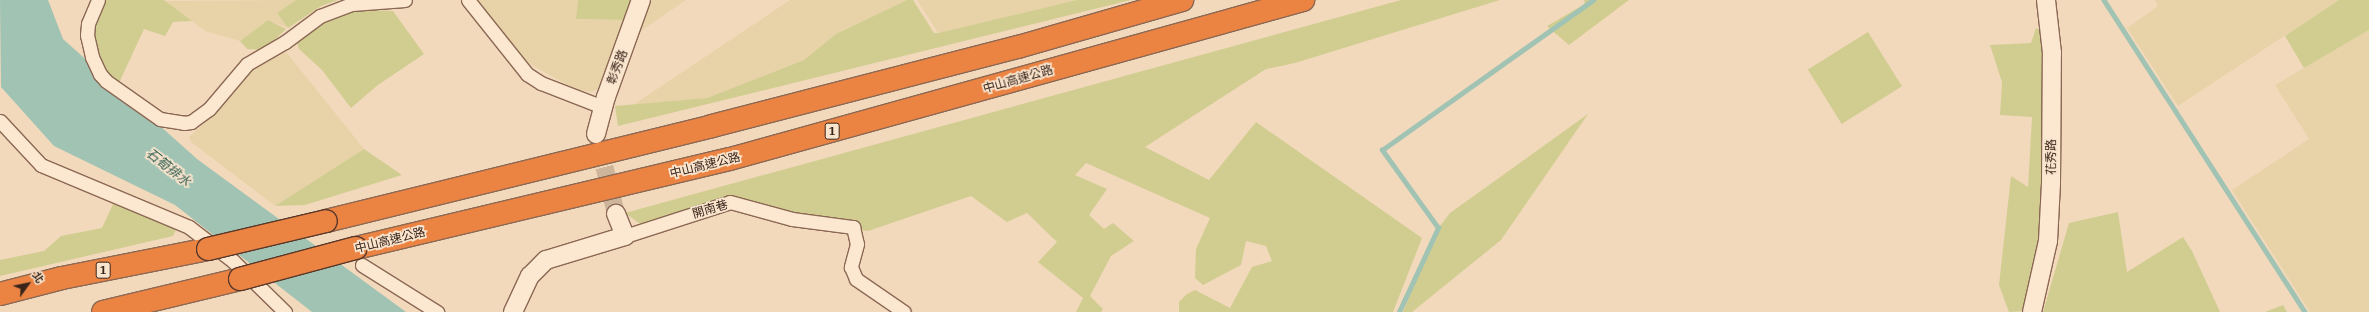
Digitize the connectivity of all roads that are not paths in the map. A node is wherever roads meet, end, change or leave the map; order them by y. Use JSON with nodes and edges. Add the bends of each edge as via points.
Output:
{"nodes":[{"id":1,"x":98,"y":0,"type":"edge"},
{"id":2,"x":405,"y":0,"type":"edge"},
{"id":3,"x":468,"y":0,"type":"edge"},
{"id":4,"x":641,"y":0,"type":"edge"},
{"id":5,"x":1182,"y":0,"type":"edge"},
{"id":6,"x":1303,"y":0,"type":"edge"},
{"id":7,"x":2046,"y":0,"type":"edge"},
{"id":8,"x":603,"y":107,"type":"junction"},
{"id":9,"x":0,"y":121,"type":"edge"},
{"id":10,"x":596,"y":134,"type":"tunnel mouth"},
{"id":11,"x":616,"y":214,"type":"tunnel mouth"},
{"id":12,"x":625,"y":236,"type":"junction"},
{"id":13,"x":359,"y":256,"type":"junction"},
{"id":14,"x":0,"y":294,"type":"edge"},
{"id":15,"x":103,"y":312,"type":"edge"},
{"id":16,"x":285,"y":312,"type":"edge"},
{"id":17,"x":437,"y":312,"type":"edge"},
{"id":18,"x":513,"y":312,"type":"edge"},
{"id":19,"x":904,"y":312,"type":"edge"},
{"id":20,"x":2032,"y":312,"type":"edge"}],
"edges":[{"from":1,"to":2,"type":"street","via":[[88,24],[87,35],[92,57],[100,74],[106,81],[160,118],[184,123],[192,122],[209,109],[247,64],[285,42],[320,16],[352,4]]},
{"from":3,"to":8,"type":"street","via":[[527,74],[541,83]]},
{"from":4,"to":8,"type":"street","name":"彰秀路"},
{"from":5,"to":14,"type":"highway","number":"1","bridge":true,"via":[[1018,47],[727,122],[208,249],[62,278]]},
{"from":6,"to":13,"type":"highway","name":"中山高速公路","number":"1","via":[[730,159]]},
{"from":7,"to":20,"type":"street","name":"花秀路","via":[[2052,54],[2051,183],[2048,241]]},
{"from":8,"to":10,"type":"street","name":"彰秀路"},
{"from":9,"to":16,"type":"street","via":[[41,164],[189,227],[233,261]]},
{"from":11,"to":12,"type":"street"},
{"from":12,"to":18,"type":"street","name":"開南巷","via":[[546,260],[530,276]]},
{"from":12,"to":19,"type":"street","name":"開南巷","via":[[730,202],[792,219],[853,227],[857,244],[851,267],[856,279]]},
{"from":13,"to":15,"type":"highway","name":"中山高速公路","number":"1","bridge":true,"via":[[240,279]]},
{"from":13,"to":17,"type":"street"}]}
